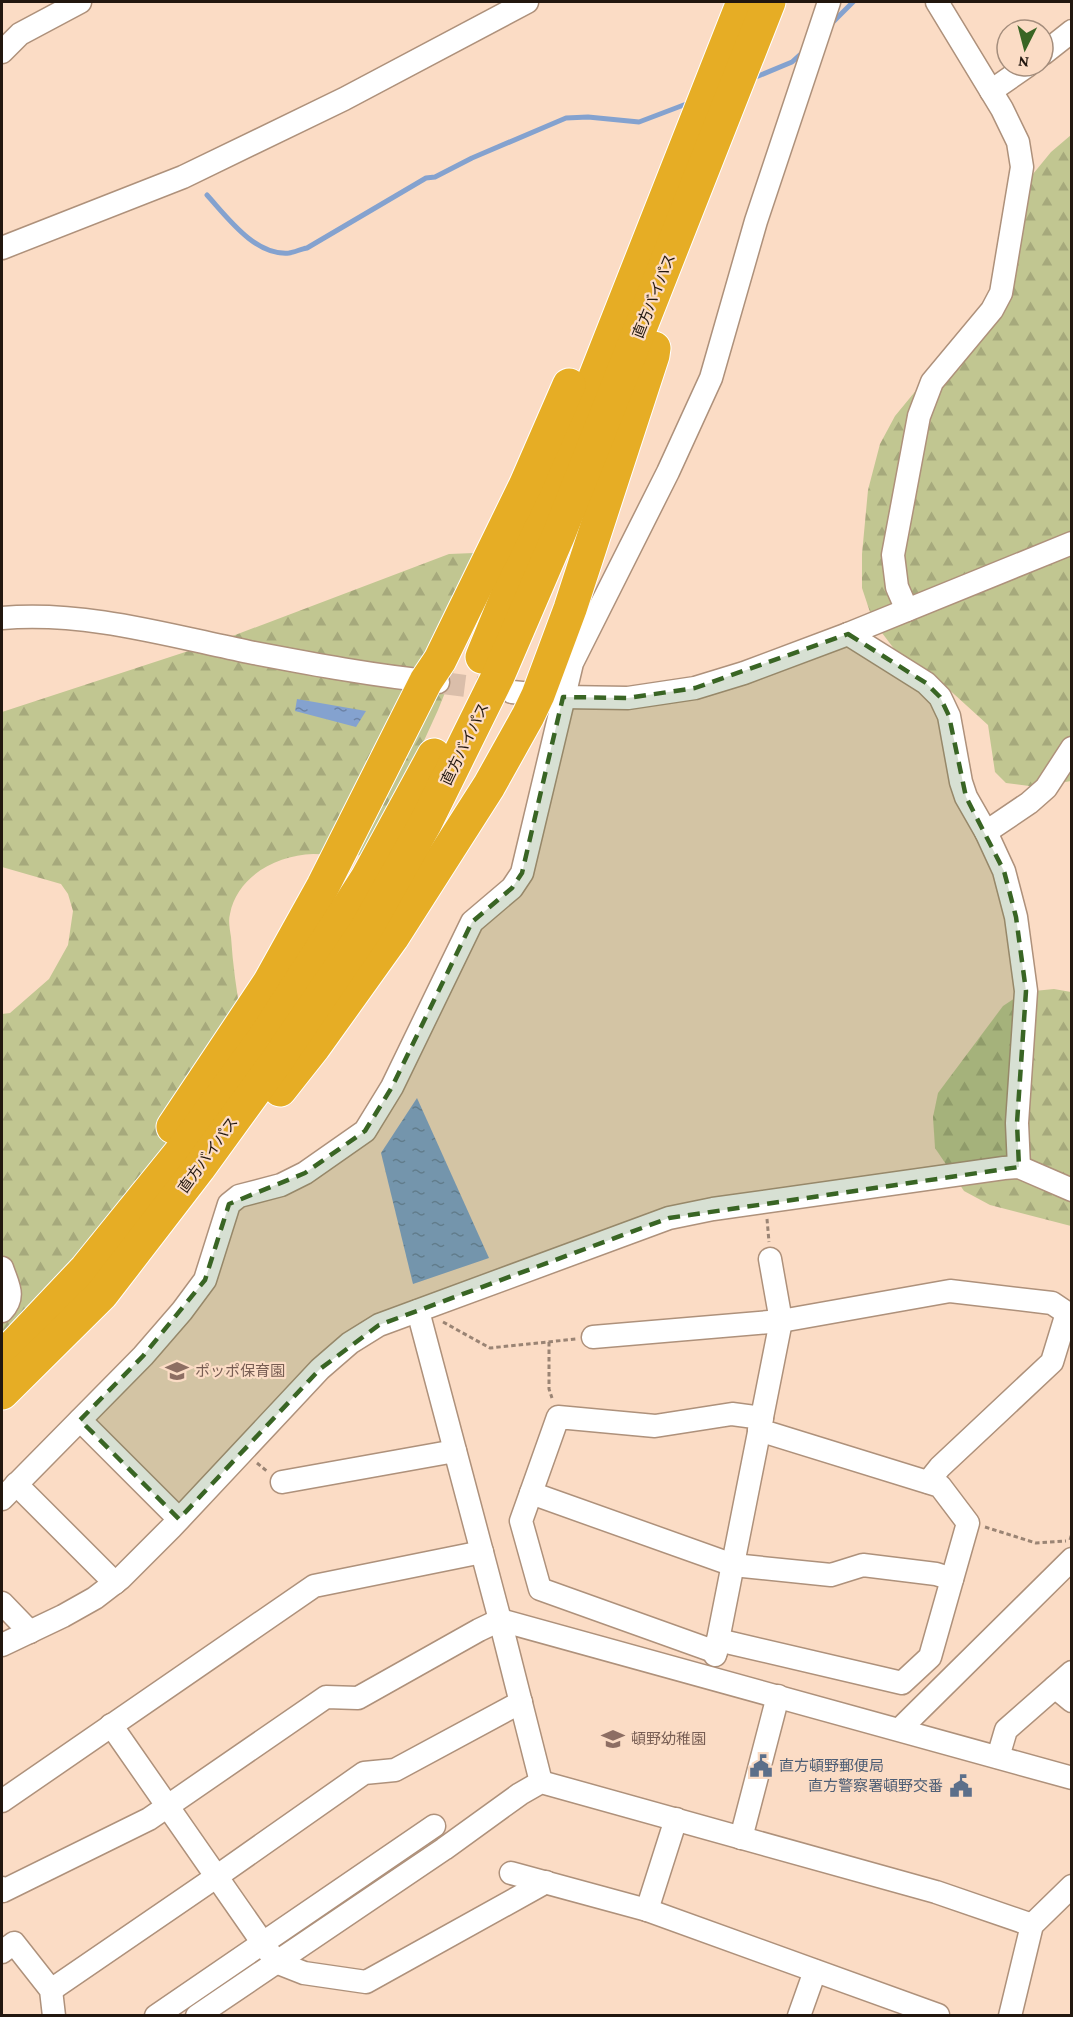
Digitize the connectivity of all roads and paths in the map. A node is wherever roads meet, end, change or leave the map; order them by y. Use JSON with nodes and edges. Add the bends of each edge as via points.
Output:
{"nodes":[{"id":1,"x":80,"y":2,"type":"edge"},
{"id":2,"x":527,"y":2,"type":"edge"},
{"id":3,"x":743,"y":2,"type":"edge"},
{"id":4,"x":769,"y":2,"type":"edge"},
{"id":5,"x":829,"y":2,"type":"edge"},
{"id":6,"x":937,"y":2,"type":"edge"},
{"id":7,"x":1071,"y":31,"type":"edge"},
{"id":8,"x":1055,"y":44,"type":"edge"},
{"id":9,"x":2,"y":52,"type":"edge"},
{"id":10,"x":1010,"y":78,"type":"edge"},
{"id":11,"x":991,"y":91,"type":"junction"},
{"id":12,"x":2,"y":248,"type":"edge"},
{"id":13,"x":649,"y":274,"type":"junction"},
{"id":14,"x":1071,"y":543,"type":"edge"},
{"id":15,"x":907,"y":610,"type":"junction"},
{"id":16,"x":2,"y":618,"type":"edge"},
{"id":17,"x":848,"y":634,"type":"junction"},
{"id":18,"x":434,"y":682,"type":"junction"},
{"id":19,"x":538,"y":695,"type":"junction"},
{"id":20,"x":1071,"y":748,"type":"edge"},
{"id":21,"x":986,"y":832,"type":"junction"},
{"id":22,"x":1019,"y":1167,"type":"junction"},
{"id":23,"x":1071,"y":1190,"type":"edge"},
{"id":24,"x":765,"y":1202,"type":"junction"},
{"id":25,"x":770,"y":1259,"type":"joint"},
{"id":26,"x":2,"y":1268,"type":"edge"},
{"id":27,"x":94,"y":1281,"type":"junction"},
{"id":28,"x":2,"y":1311,"type":"edge"},
{"id":29,"x":428,"y":1315,"type":"junction"},
{"id":30,"x":781,"y":1321,"type":"junction"},
{"id":31,"x":593,"y":1337,"type":"joint"},
{"id":32,"x":549,"y":1342,"type":"junction"},
{"id":33,"x":2,"y":1358,"type":"edge"},
{"id":34,"x":2,"y":1393,"type":"edge"},
{"id":35,"x":558,"y":1417,"type":"junction"},
{"id":36,"x":80,"y":1420,"type":"junction"},
{"id":37,"x":761,"y":1424,"type":"junction"},
{"id":38,"x":455,"y":1451,"type":"junction"},
{"id":39,"x":242,"y":1452,"type":"junction"},
{"id":40,"x":282,"y":1482,"type":"joint"},
{"id":41,"x":928,"y":1482,"type":"junction"},
{"id":42,"x":9,"y":1491,"type":"edge"},
{"id":43,"x":531,"y":1493,"type":"junction"},
{"id":44,"x":179,"y":1520,"type":"junction"},
{"id":45,"x":968,"y":1523,"type":"junction"},
{"id":46,"x":1071,"y":1533,"type":"edge"},
{"id":47,"x":482,"y":1552,"type":"junction"},
{"id":48,"x":1071,"y":1559,"type":"edge"},
{"id":49,"x":733,"y":1565,"type":"junction"},
{"id":50,"x":952,"y":1579,"type":"junction"},
{"id":51,"x":115,"y":1583,"type":"junction"},
{"id":52,"x":2,"y":1603,"type":"edge"},
{"id":53,"x":500,"y":1620,"type":"junction"},
{"id":54,"x":30,"y":1632,"type":"junction"},
{"id":55,"x":2,"y":1645,"type":"edge"},
{"id":56,"x":717,"y":1646,"type":"junction"},
{"id":57,"x":711,"y":1677,"type":"junction"},
{"id":58,"x":1066,"y":1687,"type":"edge"},
{"id":59,"x":778,"y":1695,"type":"junction"},
{"id":60,"x":521,"y":1702,"type":"junction"},
{"id":61,"x":111,"y":1725,"type":"junction"},
{"id":62,"x":900,"y":1729,"type":"junction"},
{"id":63,"x":998,"y":1757,"type":"junction"},
{"id":64,"x":1071,"y":1778,"type":"edge"},
{"id":65,"x":541,"y":1782,"type":"junction"},
{"id":66,"x":2,"y":1800,"type":"edge"},
{"id":67,"x":167,"y":1806,"type":"junction"},
{"id":68,"x":675,"y":1820,"type":"junction"},
{"id":69,"x":434,"y":1826,"type":"dead end"},
{"id":70,"x":741,"y":1838,"type":"junction"},
{"id":71,"x":511,"y":1873,"type":"dead end"},
{"id":72,"x":216,"y":1877,"type":"junction"},
{"id":73,"x":546,"y":1882,"type":"junction"},
{"id":74,"x":1071,"y":1886,"type":"edge"},
{"id":75,"x":2,"y":1888,"type":"edge"},
{"id":76,"x":647,"y":1910,"type":"junction"},
{"id":77,"x":1032,"y":1925,"type":"junction"},
{"id":78,"x":261,"y":1942,"type":"junction"},
{"id":79,"x":2,"y":1952,"type":"edge"},
{"id":80,"x":276,"y":1962,"type":"junction"},
{"id":81,"x":815,"y":1971,"type":"junction"},
{"id":82,"x":51,"y":1990,"type":"junction"},
{"id":83,"x":206,"y":2013,"type":"edge"},
{"id":84,"x":938,"y":2015,"type":"edge"},
{"id":85,"x":54,"y":2016,"type":"edge"},
{"id":86,"x":156,"y":2016,"type":"edge"},
{"id":87,"x":799,"y":2016,"type":"edge"},
{"id":88,"x":1010,"y":2016,"type":"edge"}],
"edges":[{"from":1,"to":9,"type":"street","via":[[20,34]]},
{"from":2,"to":12,"type":"street","via":[[344,99],[183,177]]},
{"from":3,"to":13,"type":"highway","name":"直方バイパス"},
{"from":4,"to":13,"type":"highway","name":"直方バイパス","via":[[706,158]]},
{"from":5,"to":19,"type":"street","via":[[756,221],[711,378],[572,663]]},
{"from":6,"to":11,"type":"street"},
{"from":7,"to":8,"type":"street"},
{"from":10,"to":11,"type":"street"},
{"from":11,"to":15,"type":"street","via":[[1018,142],[1022,167],[1001,293],[992,310],[932,382],[919,416],[893,555],[897,586]]},
{"from":13,"to":18,"type":"highway","via":[[594,330],[525,486],[440,660]]},
{"from":13,"to":19,"type":"highway","via":[[653,356]]},
{"from":13,"to":27,"type":"highway","name":"直方バイパス","via":[[542,511],[468,689],[413,796],[367,878],[264,1038]]},
{"from":14,"to":15,"type":"street"},
{"from":15,"to":17,"type":"street"},
{"from":16,"to":18,"type":"street","via":[[122,624],[356,672]]},
{"from":17,"to":19,"type":"street","via":[[695,688],[628,698]]},
{"from":17,"to":21,"type":"street","via":[[926,683],[940,697],[949,716],[966,797]]},
{"from":18,"to":27,"type":"highway","via":[[268,983],[108,1223]]},
{"from":19,"to":27,"type":"highway","via":[[489,786],[392,938],[314,1047],[145,1257]]},
{"from":19,"to":36,"type":"street","via":[[522,873],[512,888],[472,922],[392,1088],[364,1131],[305,1173],[281,1185],[239,1196],[229,1204],[205,1280],[143,1356]]},
{"from":20,"to":21,"type":"street","via":[[1046,788]]},
{"from":21,"to":22,"type":"street","via":[[1004,871],[1016,917],[1026,991],[1017,1123]]},
{"from":22,"to":23,"type":"street"},
{"from":22,"to":24,"type":"street"},
{"from":24,"to":25,"type":"path"},
{"from":24,"to":29,"type":"street","via":[[669,1218]]},
{"from":25,"to":30,"type":"street"},
{"from":26,"to":28,"type":"street","via":[[10,1293],[9,1303]]},
{"from":27,"to":33,"type":"highway","name":"直方バイパス"},
{"from":27,"to":34,"type":"highway","name":"直方バイパス"},
{"from":29,"to":32,"type":"path","via":[[490,1348]]},
{"from":29,"to":38,"type":"street"},
{"from":29,"to":39,"type":"street","via":[[379,1325],[350,1343],[320,1369]]},
{"from":30,"to":31,"type":"street"},
{"from":30,"to":37,"type":"street"},
{"from":30,"to":41,"type":"street","via":[[950,1291],[1052,1303],[1066,1313],[1052,1362]]},
{"from":31,"to":32,"type":"path"},
{"from":32,"to":35,"type":"path","via":[[549,1389]]},
{"from":35,"to":37,"type":"street","via":[[655,1426],[732,1414]]},
{"from":35,"to":43,"type":"street"},
{"from":36,"to":42,"type":"street"},
{"from":36,"to":44,"type":"street"},
{"from":37,"to":41,"type":"street"},
{"from":37,"to":49,"type":"street"},
{"from":38,"to":40,"type":"street"},
{"from":38,"to":47,"type":"street"},
{"from":39,"to":40,"type":"path"},
{"from":39,"to":44,"type":"street"},
{"from":41,"to":45,"type":"street","via":[[940,1486]]},
{"from":42,"to":51,"type":"street"},
{"from":43,"to":49,"type":"street"},
{"from":43,"to":56,"type":"street","via":[[521,1521],[540,1589]]},
{"from":44,"to":51,"type":"street"},
{"from":45,"to":46,"type":"path","via":[[1036,1543],[1070,1540]]},
{"from":45,"to":50,"type":"street"},
{"from":47,"to":53,"type":"street"},
{"from":47,"to":61,"type":"street","via":[[314,1586]]},
{"from":48,"to":62,"type":"street"},
{"from":49,"to":50,"type":"street","via":[[831,1575],[863,1565]]},
{"from":49,"to":56,"type":"street"},
{"from":50,"to":56,"type":"street","via":[[930,1657],[902,1683]]},
{"from":51,"to":54,"type":"street","via":[[95,1598]]},
{"from":52,"to":54,"type":"street"},
{"from":53,"to":57,"type":"street"},
{"from":53,"to":60,"type":"street"},
{"from":53,"to":67,"type":"street","via":[[358,1698],[326,1697]]},
{"from":54,"to":55,"type":"street"},
{"from":56,"to":57,"type":"street"},
{"from":57,"to":59,"type":"street"},
{"from":58,"to":63,"type":"street","via":[[1006,1730]]},
{"from":59,"to":62,"type":"street"},
{"from":59,"to":70,"type":"street"},
{"from":60,"to":65,"type":"street"},
{"from":60,"to":72,"type":"street","via":[[395,1770],[364,1773]]},
{"from":61,"to":66,"type":"street"},
{"from":61,"to":67,"type":"street"},
{"from":62,"to":63,"type":"street"},
{"from":63,"to":64,"type":"street"},
{"from":65,"to":68,"type":"street"},
{"from":65,"to":80,"type":"street"},
{"from":67,"to":72,"type":"street"},
{"from":67,"to":75,"type":"street","via":[[55,1866],[3,1891]]},
{"from":68,"to":70,"type":"street"},
{"from":68,"to":76,"type":"street"},
{"from":69,"to":78,"type":"street"},
{"from":70,"to":77,"type":"street","via":[[936,1892]]},
{"from":71,"to":73,"type":"street"},
{"from":72,"to":78,"type":"street"},
{"from":72,"to":82,"type":"street"},
{"from":73,"to":76,"type":"street"},
{"from":73,"to":80,"type":"street","via":[[366,1982],[304,1973]]},
{"from":74,"to":77,"type":"street"},
{"from":76,"to":81,"type":"street"},
{"from":77,"to":88,"type":"street"},
{"from":78,"to":80,"type":"street"},
{"from":78,"to":86,"type":"street"},
{"from":79,"to":82,"type":"street","via":[[14,1943]]},
{"from":80,"to":83,"type":"street"},
{"from":81,"to":84,"type":"street"},
{"from":81,"to":87,"type":"street"},
{"from":82,"to":85,"type":"street"}]}
